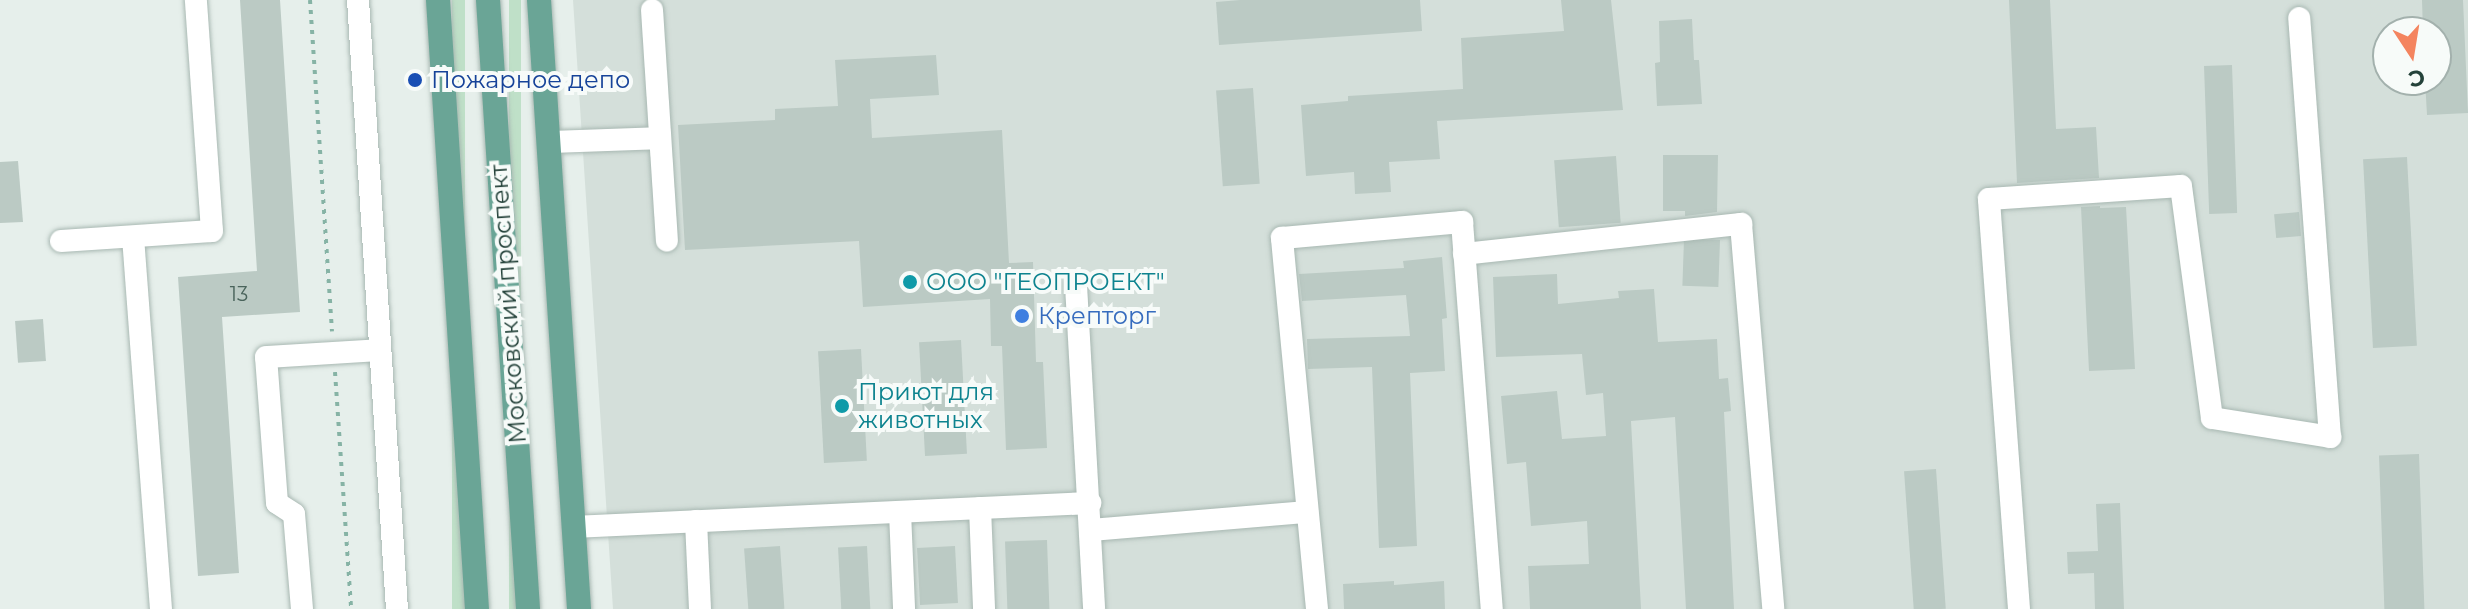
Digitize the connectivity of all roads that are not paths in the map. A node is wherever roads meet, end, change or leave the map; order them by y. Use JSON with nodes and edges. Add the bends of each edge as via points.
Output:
{"nodes":[{"id":1,"x":196,"y":0,"type":"edge"},
{"id":2,"x":358,"y":0,"type":"edge"},
{"id":3,"x":438,"y":0,"type":"edge"},
{"id":4,"x":488,"y":0,"type":"edge"},
{"id":5,"x":539,"y":0,"type":"edge"},
{"id":6,"x":652,"y":10,"type":"dead end"},
{"id":7,"x":2299,"y":18,"type":"dead end"},
{"id":8,"x":660,"y":138,"type":"junction"},
{"id":9,"x":548,"y":142,"type":"junction"},
{"id":10,"x":133,"y":237,"type":"junction"},
{"id":11,"x":61,"y":241,"type":"dead end"},
{"id":12,"x":667,"y":241,"type":"dead end"},
{"id":13,"x":1464,"y":254,"type":"junction"},
{"id":14,"x":1076,"y":285,"type":"dead end"},
{"id":15,"x":380,"y":350,"type":"junction"},
{"id":16,"x":1090,"y":503,"type":"junction"},
{"id":17,"x":980,"y":508,"type":"junction"},
{"id":18,"x":900,"y":512,"type":"junction"},
{"id":19,"x":1307,"y":512,"type":"junction"},
{"id":20,"x":696,"y":521,"type":"junction"},
{"id":21,"x":573,"y":527,"type":"junction"},
{"id":22,"x":1091,"y":530,"type":"junction"},
{"id":23,"x":389,"y":608,"type":"edge"},
{"id":24,"x":161,"y":609,"type":"edge"},
{"id":25,"x":302,"y":609,"type":"edge"},
{"id":26,"x":477,"y":609,"type":"edge"},
{"id":27,"x":528,"y":609,"type":"edge"},
{"id":28,"x":579,"y":609,"type":"edge"},
{"id":29,"x":700,"y":609,"type":"edge"},
{"id":30,"x":904,"y":609,"type":"edge"},
{"id":31,"x":984,"y":609,"type":"edge"},
{"id":32,"x":1094,"y":609,"type":"edge"},
{"id":33,"x":1317,"y":609,"type":"edge"},
{"id":34,"x":1492,"y":609,"type":"edge"},
{"id":35,"x":1773,"y":609,"type":"edge"},
{"id":36,"x":2019,"y":609,"type":"edge"}],
"edges":[{"from":1,"to":10,"type":"street","via":[[212,231]]},
{"from":2,"to":15,"type":"street"},
{"from":3,"to":26,"type":"main road","name":"Московский проспект"},
{"from":4,"to":27,"type":"main road","name":"Московский проспект"},
{"from":5,"to":9,"type":"main road","name":"Московский проспект"},
{"from":6,"to":8,"type":"street"},
{"from":7,"to":36,"type":"street","via":[[2330,437],[2212,418],[2181,186],[1989,199]]},
{"from":8,"to":9,"type":"street"},
{"from":8,"to":12,"type":"street"},
{"from":9,"to":21,"type":"main road","name":"Московский проспект"},
{"from":10,"to":11,"type":"street"},
{"from":10,"to":24,"type":"street"},
{"from":13,"to":19,"type":"street","via":[[1462,222],[1282,238]]},
{"from":13,"to":34,"type":"street"},
{"from":13,"to":35,"type":"street","via":[[1741,224]]},
{"from":14,"to":16,"type":"street"},
{"from":15,"to":23,"type":"street"},
{"from":15,"to":25,"type":"street","via":[[266,357],[277,503],[294,514]]},
{"from":16,"to":17,"type":"street"},
{"from":16,"to":22,"type":"street"},
{"from":17,"to":18,"type":"street"},
{"from":17,"to":31,"type":"street"},
{"from":18,"to":20,"type":"street"},
{"from":18,"to":30,"type":"street"},
{"from":19,"to":22,"type":"street"},
{"from":19,"to":33,"type":"street"},
{"from":20,"to":21,"type":"street"},
{"from":20,"to":29,"type":"street"},
{"from":21,"to":28,"type":"main road","name":"Московский проспект"},
{"from":22,"to":32,"type":"street"}]}
